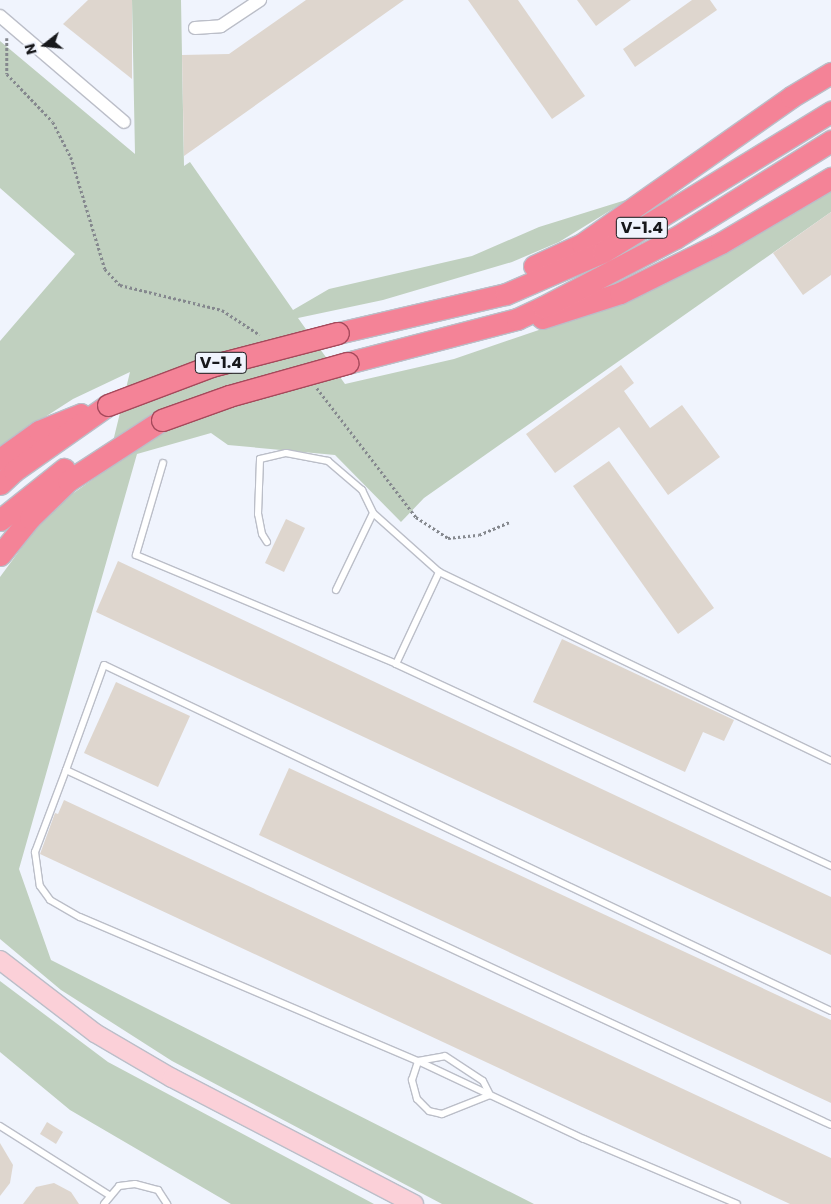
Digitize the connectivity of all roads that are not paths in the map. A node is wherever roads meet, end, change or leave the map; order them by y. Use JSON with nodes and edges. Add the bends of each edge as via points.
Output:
{"nodes":[{"id":1,"x":260,"y":0,"type":"edge"},
{"id":2,"x":5,"y":20,"type":"edge"},
{"id":3,"x":195,"y":28,"type":"dead end"},
{"id":4,"x":831,"y":73,"type":"edge"},
{"id":5,"x":831,"y":112,"type":"edge"},
{"id":6,"x":124,"y":122,"type":"dead end"},
{"id":7,"x":831,"y":141,"type":"edge"},
{"id":8,"x":831,"y":178,"type":"edge"},
{"id":9,"x":439,"y":310,"type":"junction"},
{"id":10,"x":517,"y":319,"type":"junction"},
{"id":11,"x":108,"y":405,"type":"junction"},
{"id":12,"x":162,"y":420,"type":"junction"},
{"id":13,"x":0,"y":458,"type":"edge"},
{"id":14,"x":163,"y":463,"type":"dead end"},
{"id":15,"x":0,"y":484,"type":"edge"},
{"id":16,"x":373,"y":513,"type":"junction"},
{"id":17,"x":0,"y":520,"type":"edge"},
{"id":18,"x":268,"y":542,"type":"dead end"},
{"id":19,"x":0,"y":555,"type":"edge"},
{"id":20,"x":439,"y":572,"type":"junction"},
{"id":21,"x":336,"y":590,"type":"dead end"},
{"id":22,"x":396,"y":664,"type":"junction"},
{"id":23,"x":831,"y":761,"type":"edge"},
{"id":24,"x":66,"y":770,"type":"junction"},
{"id":25,"x":831,"y":866,"type":"edge"},
{"id":26,"x":0,"y":960,"type":"edge"},
{"id":27,"x":831,"y":1011,"type":"edge"},
{"id":28,"x":418,"y":1062,"type":"junction"},
{"id":29,"x":490,"y":1095,"type":"junction"},
{"id":30,"x":831,"y":1125,"type":"edge"},
{"id":31,"x":0,"y":1126,"type":"edge"},
{"id":32,"x":109,"y":1195,"type":"junction"},
{"id":33,"x":104,"y":1204,"type":"edge"},
{"id":34,"x":167,"y":1204,"type":"edge"},
{"id":35,"x":414,"y":1204,"type":"edge"},
{"id":36,"x":736,"y":1204,"type":"edge"}],
"edges":[{"from":1,"to":3,"type":"street","via":[[221,26]]},
{"from":2,"to":6,"type":"street"},
{"from":4,"to":9,"type":"highway","via":[[791,97],[582,244]]},
{"from":5,"to":9,"type":"highway","number":"V-1.4","via":[[603,252],[506,294]]},
{"from":7,"to":10,"type":"highway","number":"V-1.4","via":[[675,238]]},
{"from":8,"to":10,"type":"highway","via":[[721,243],[620,293],[547,318]]},
{"from":9,"to":11,"type":"highway","number":"V-1.4","bridge":true,"via":[[211,366]]},
{"from":10,"to":12,"type":"highway","number":"V-1.4","bridge":true,"via":[[229,396]]},
{"from":11,"to":13,"type":"highway","via":[[39,431]]},
{"from":11,"to":15,"type":"highway","number":"V-1.4","via":[[14,470]]},
{"from":12,"to":17,"type":"highway","number":"V-1.4","via":[[101,446],[51,476]]},
{"from":12,"to":19,"type":"highway","via":[[68,481],[30,518]]},
{"from":14,"to":22,"type":"lane","via":[[136,555]]},
{"from":16,"to":18,"type":"lane","via":[[362,490],[328,461],[286,452],[260,459],[258,514],[262,534]]},
{"from":16,"to":20,"type":"lane"},
{"from":16,"to":21,"type":"lane"},
{"from":20,"to":22,"type":"lane"},
{"from":20,"to":23,"type":"lane"},
{"from":22,"to":25,"type":"lane"},
{"from":24,"to":27,"type":"lane","via":[[104,665]]},
{"from":24,"to":28,"type":"lane","via":[[35,852],[40,886],[50,900],[80,917]]},
{"from":24,"to":30,"type":"lane"},
{"from":26,"to":35,"type":"main road","via":[[95,1033],[172,1078]]},
{"from":28,"to":29,"type":"lane"},
{"from":28,"to":29,"type":"lane","via":[[445,1056],[483,1081]]},
{"from":28,"to":29,"type":"lane","via":[[412,1080],[417,1099],[429,1111],[442,1114]]},
{"from":29,"to":36,"type":"lane"},
{"from":31,"to":32,"type":"lane"},
{"from":32,"to":33,"type":"lane"},
{"from":32,"to":34,"type":"lane","via":[[119,1186],[135,1184],[158,1190]]}]}
